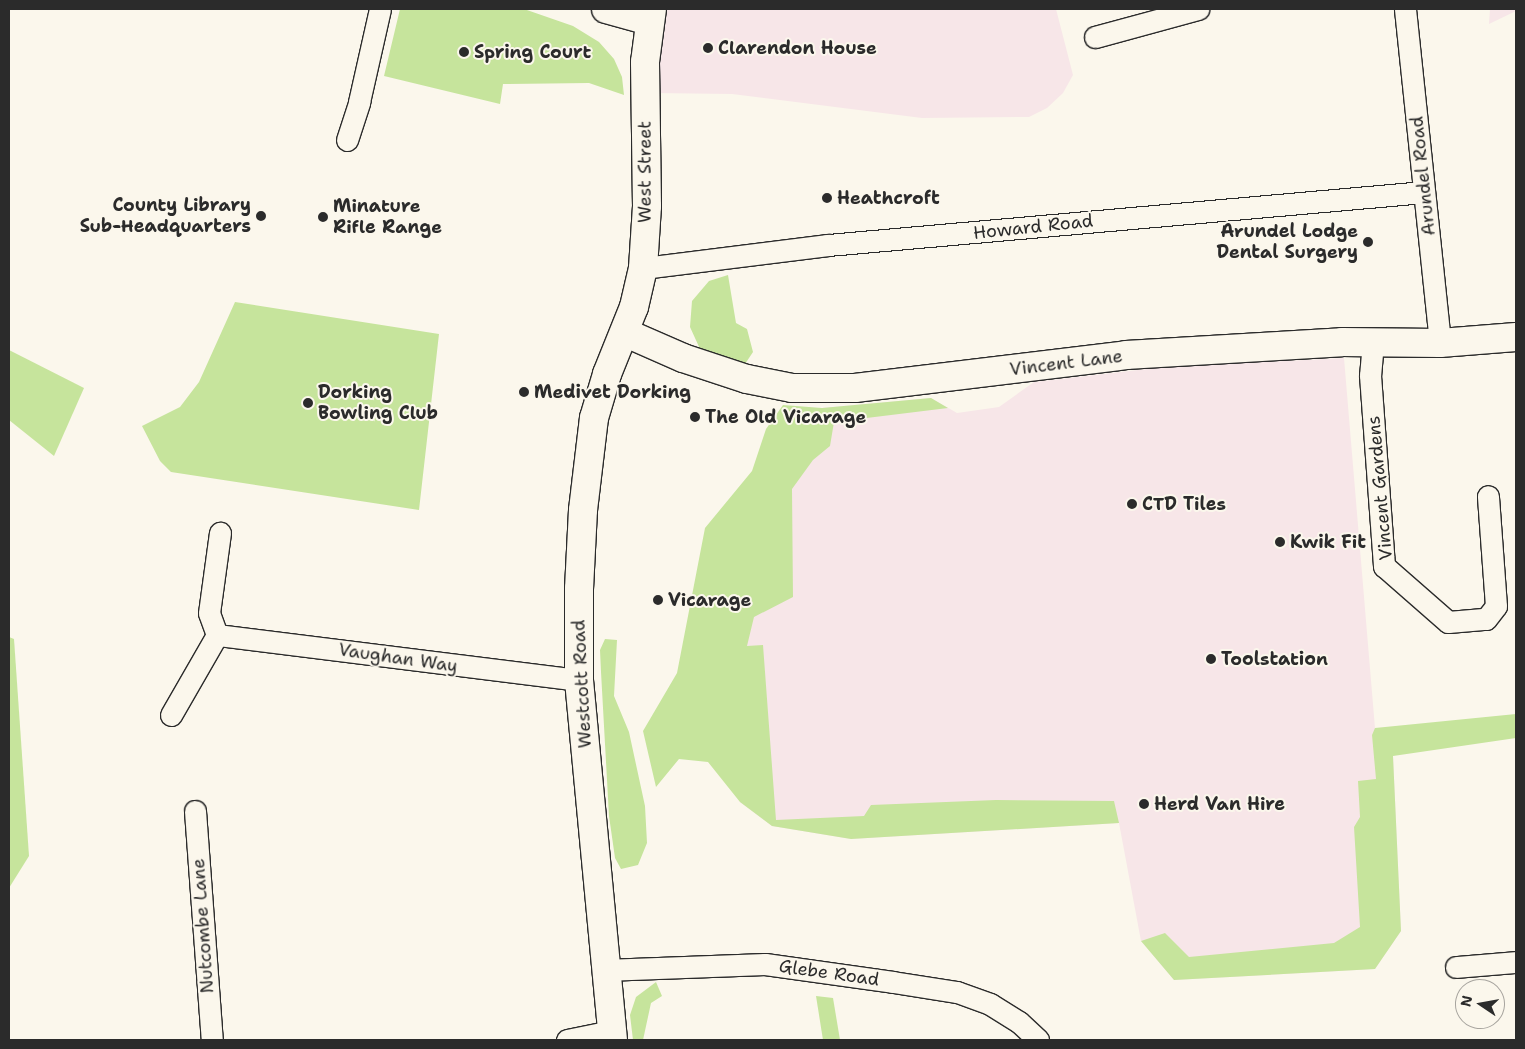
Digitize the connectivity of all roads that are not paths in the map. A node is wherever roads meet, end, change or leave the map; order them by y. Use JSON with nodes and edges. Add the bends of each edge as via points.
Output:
{"nodes":[{"id":1,"x":380,"y":9,"type":"edge"},
{"id":2,"x":606,"y":9,"type":"edge"},
{"id":3,"x":1198,"y":9,"type":"edge"},
{"id":4,"x":1405,"y":9,"type":"edge"},
{"id":5,"x":651,"y":15,"type":"edge"},
{"id":6,"x":1095,"y":37,"type":"dead end"},
{"id":7,"x":347,"y":140,"type":"dead end"},
{"id":8,"x":1424,"y":192,"type":"junction"},
{"id":9,"x":642,"y":268,"type":"junction"},
{"id":10,"x":626,"y":333,"type":"junction"},
{"id":11,"x":1516,"y":337,"type":"edge"},
{"id":12,"x":1372,"y":342,"type":"junction"},
{"id":13,"x":1440,"y":343,"type":"junction"},
{"id":14,"x":1488,"y":496,"type":"dead end"},
{"id":15,"x":220,"y":533,"type":"dead end"},
{"id":16,"x":217,"y":635,"type":"junction"},
{"id":17,"x":579,"y":680,"type":"junction"},
{"id":18,"x":171,"y":714,"type":"dead end"},
{"id":19,"x":195,"y":811,"type":"dead end"},
{"id":20,"x":1516,"y":962,"type":"edge"},
{"id":21,"x":1456,"y":967,"type":"dead end"},
{"id":22,"x":604,"y":970,"type":"junction"},
{"id":23,"x":612,"y":1036,"type":"edge"},
{"id":24,"x":212,"y":1040,"type":"edge"},
{"id":25,"x":566,"y":1040,"type":"edge"},
{"id":26,"x":1038,"y":1040,"type":"edge"}],
"edges":[{"from":1,"to":7,"type":"street"},
{"from":2,"to":5,"type":"main road"},
{"from":3,"to":6,"type":"street"},
{"from":4,"to":8,"type":"street","name":"Arundel Road"},
{"from":5,"to":9,"type":"main road","name":"West Street","via":[[645,62],[647,206]]},
{"from":8,"to":9,"type":"street","name":"Howard Road","via":[[828,245]]},
{"from":8,"to":13,"type":"street","name":"Arundel Road"},
{"from":9,"to":10,"type":"main road","name":"West Street"},
{"from":10,"to":12,"type":"main road","name":"Vincent Lane","via":[[683,358],[747,379],[792,388],[855,388],[1126,355]]},
{"from":10,"to":17,"type":"main road","name":"Westcott Road","via":[[607,374],[594,418],[582,510]]},
{"from":11,"to":13,"type":"main road","name":"Vincent Lane"},
{"from":12,"to":13,"type":"main road","name":"Vincent Lane"},
{"from":12,"to":14,"type":"street","name":"Vincent Gardens","via":[[1370,375],[1384,566],[1448,622],[1486,619],[1496,606]]},
{"from":15,"to":16,"type":"street","via":[[209,612]]},
{"from":16,"to":17,"type":"street","name":"Vaughan Way"},
{"from":16,"to":18,"type":"street"},
{"from":17,"to":22,"type":"main road","name":"Westcott Road"},
{"from":19,"to":24,"type":"street","name":"Nutcombe Lane"},
{"from":20,"to":21,"type":"street"},
{"from":22,"to":23,"type":"main road","name":"Westcott Road"},
{"from":22,"to":26,"type":"street","name":"Glebe Road","via":[[765,964],[957,992],[990,1004]]},
{"from":23,"to":25,"type":"street"}]}
